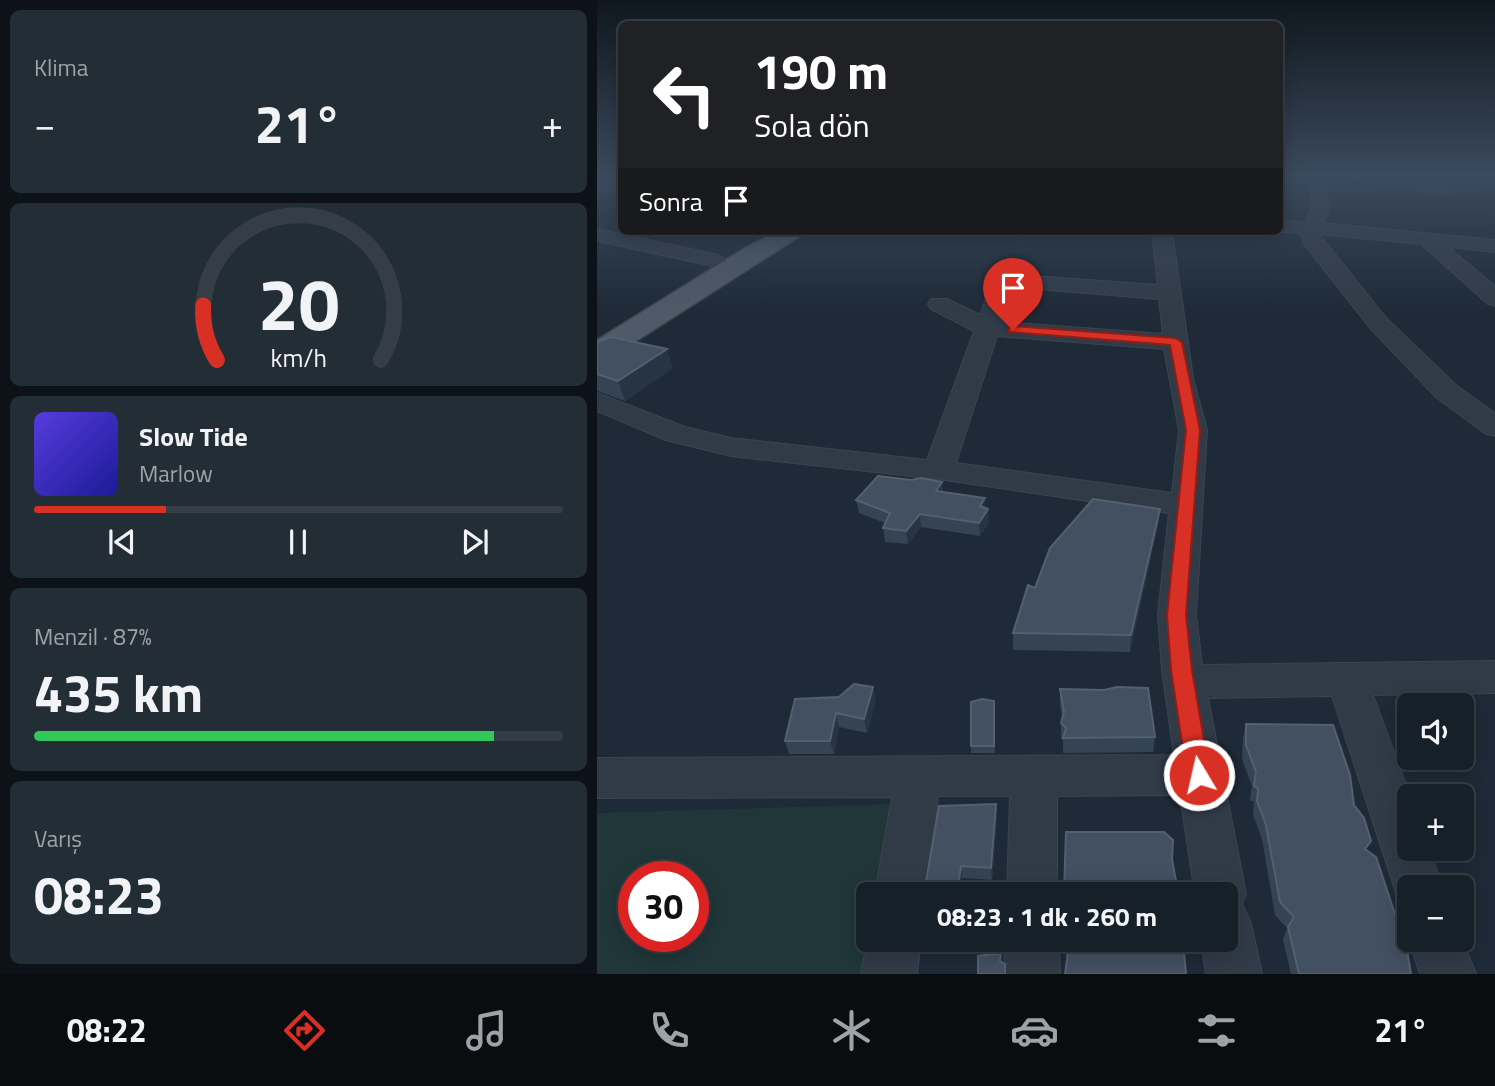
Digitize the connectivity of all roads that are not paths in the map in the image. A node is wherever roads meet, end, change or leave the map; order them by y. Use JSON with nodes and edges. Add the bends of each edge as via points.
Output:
{"nodes":[{"id":1,"x":1315,"y":220,"type":"edge"},
{"id":2,"x":1312,"y":227,"type":"junction"},
{"id":3,"x":1283,"y":228,"type":"edge"},
{"id":4,"x":597,"y":235,"type":"edge"},
{"id":5,"x":631,"y":235,"type":"edge"},
{"id":6,"x":765,"y":235,"type":"edge"},
{"id":7,"x":788,"y":235,"type":"edge"},
{"id":8,"x":1162,"y":235,"type":"edge"},
{"id":9,"x":1426,"y":238,"type":"junction"},
{"id":10,"x":1495,"y":246,"type":"edge"},
{"id":11,"x":597,"y":254,"type":"edge"},
{"id":12,"x":718,"y":261,"type":"junction"},
{"id":13,"x":1169,"y":293,"type":"junction"},
{"id":14,"x":1495,"y":299,"type":"edge"},
{"id":15,"x":939,"y":304,"type":"dead end"},
{"id":16,"x":987,"y":328,"type":"junction"},
{"id":17,"x":597,"y":334,"type":"edge"},
{"id":18,"x":1175,"y":342,"type":"junction"},
{"id":19,"x":597,"y":353,"type":"edge"},
{"id":20,"x":597,"y":401,"type":"edge"},
{"id":21,"x":1495,"y":428,"type":"edge"},
{"id":22,"x":938,"y":470,"type":"junction"},
{"id":23,"x":1186,"y":505,"type":"junction"},
{"id":24,"x":1495,"y":677,"type":"edge"},
{"id":25,"x":1347,"y":679,"type":"junction"},
{"id":26,"x":1184,"y":682,"type":"junction"},
{"id":27,"x":1199,"y":775,"type":"junction"},
{"id":28,"x":918,"y":776,"type":"junction"},
{"id":29,"x":1034,"y":776,"type":"junction"},
{"id":30,"x":597,"y":778,"type":"edge"},
{"id":31,"x":1414,"y":875,"type":"edge"},
{"id":32,"x":903,"y":882,"type":"edge"},
{"id":33,"x":1032,"y":882,"type":"edge"},
{"id":34,"x":1218,"y":882,"type":"edge"},
{"id":35,"x":892,"y":952,"type":"edge"},
{"id":36,"x":1032,"y":952,"type":"edge"},
{"id":37,"x":1230,"y":952,"type":"edge"},
{"id":38,"x":1440,"y":952,"type":"edge"},
{"id":39,"x":889,"y":974,"type":"edge"},
{"id":40,"x":1032,"y":974,"type":"edge"},
{"id":41,"x":1234,"y":974,"type":"edge"},
{"id":42,"x":1448,"y":974,"type":"edge"}],
"edges":[{"from":1,"to":2,"type":"street"},
{"from":2,"to":3,"type":"street"},
{"from":2,"to":9,"type":"street"},
{"from":2,"to":21,"type":"street","via":[[1311,240],[1378,323],[1447,392]]},
{"from":4,"to":5,"type":"street"},
{"from":5,"to":11,"type":"street"},
{"from":5,"to":12,"type":"street","via":[[658,250]]},
{"from":6,"to":12,"type":"main road"},
{"from":7,"to":19,"type":"main road"},
{"from":8,"to":13,"type":"street"},
{"from":9,"to":10,"type":"street"},
{"from":9,"to":14,"type":"street"},
{"from":12,"to":17,"type":"main road"},
{"from":13,"to":16,"type":"street","via":[[1004,280]]},
{"from":13,"to":18,"type":"street"},
{"from":15,"to":16,"type":"street"},
{"from":16,"to":18,"type":"street"},
{"from":16,"to":22,"type":"street"},
{"from":18,"to":23,"type":"street","via":[[1193,430]]},
{"from":20,"to":22,"type":"street","via":[[702,441]]},
{"from":22,"to":23,"type":"street"},
{"from":23,"to":26,"type":"street","via":[[1177,615]]},
{"from":24,"to":25,"type":"street"},
{"from":25,"to":26,"type":"street"},
{"from":25,"to":31,"type":"street"},
{"from":26,"to":27,"type":"street"},
{"from":27,"to":29,"type":"street"},
{"from":27,"to":34,"type":"street"},
{"from":28,"to":29,"type":"street"},
{"from":28,"to":30,"type":"street"},
{"from":28,"to":32,"type":"street"},
{"from":29,"to":33,"type":"street"},
{"from":35,"to":39,"type":"street"},
{"from":36,"to":40,"type":"street"},
{"from":37,"to":41,"type":"street"},
{"from":38,"to":42,"type":"street"}]}
